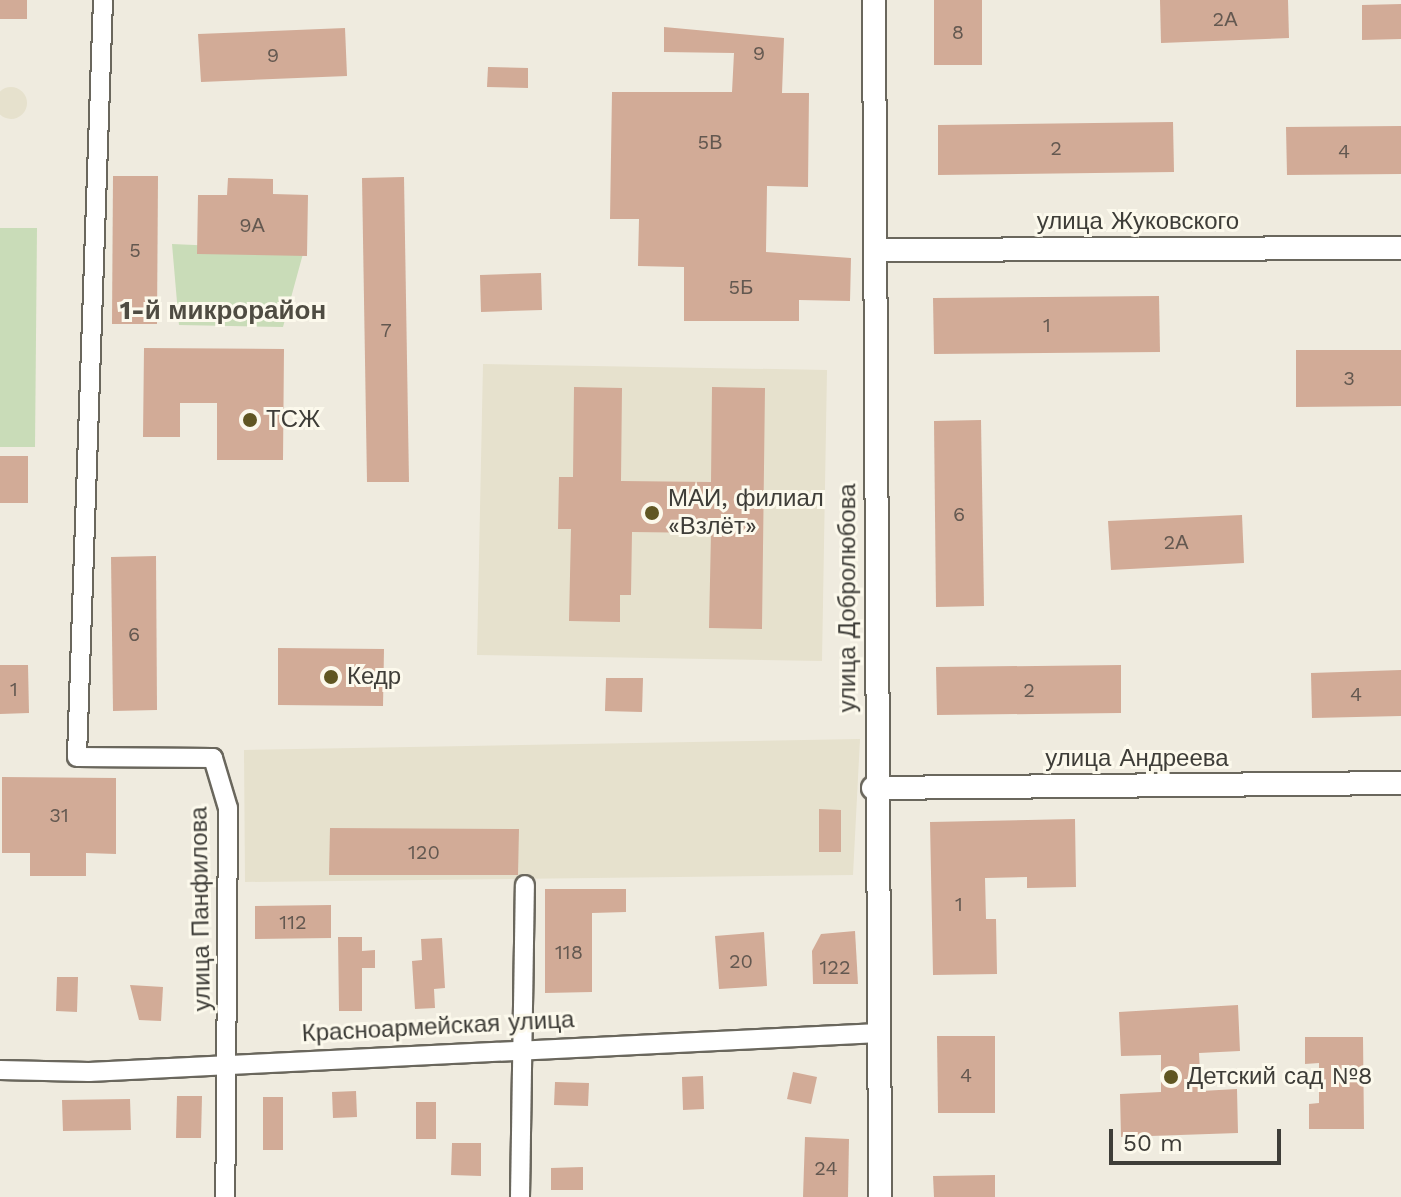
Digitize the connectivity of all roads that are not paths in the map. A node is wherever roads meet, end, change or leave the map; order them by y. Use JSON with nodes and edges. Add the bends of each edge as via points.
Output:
{"nodes":[{"id":1,"x":103,"y":0,"type":"edge"},
{"id":2,"x":874,"y":0,"type":"edge"},
{"id":3,"x":1401,"y":248,"type":"edge"},
{"id":4,"x":875,"y":250,"type":"junction"},
{"id":5,"x":1401,"y":783,"type":"edge"},
{"id":6,"x":873,"y":788,"type":"junction"},
{"id":7,"x":525,"y":885,"type":"dead end"},
{"id":8,"x":879,"y":1033,"type":"junction"},
{"id":9,"x":525,"y":1047,"type":"junction"},
{"id":10,"x":226,"y":1061,"type":"junction"},
{"id":11,"x":0,"y":1070,"type":"edge"},
{"id":12,"x":225,"y":1197,"type":"edge"},
{"id":13,"x":520,"y":1197,"type":"edge"},
{"id":14,"x":880,"y":1197,"type":"edge"}],
"edges":[{"from":1,"to":10,"type":"street","name":"улица Панфилова","via":[[77,757],[213,758],[228,808]]},
{"from":2,"to":4,"type":"street","name":"улица Добролюбова"},
{"from":3,"to":4,"type":"street","name":"улица Жуковского"},
{"from":4,"to":6,"type":"street","name":"улица Добролюбова"},
{"from":5,"to":6,"type":"street","name":"улица Андреева"},
{"from":6,"to":8,"type":"street","name":"улица Добролюбова"},
{"from":7,"to":9,"type":"street"},
{"from":8,"to":9,"type":"street","name":"Красноармейская улица"},
{"from":8,"to":14,"type":"street","name":"улица Добролюбова"},
{"from":9,"to":10,"type":"street","name":"Красноармейская улица"},
{"from":9,"to":13,"type":"street"},
{"from":10,"to":11,"type":"street","name":"Красноармейская улица"},
{"from":10,"to":12,"type":"street","name":"улица Панфилова"}]}
